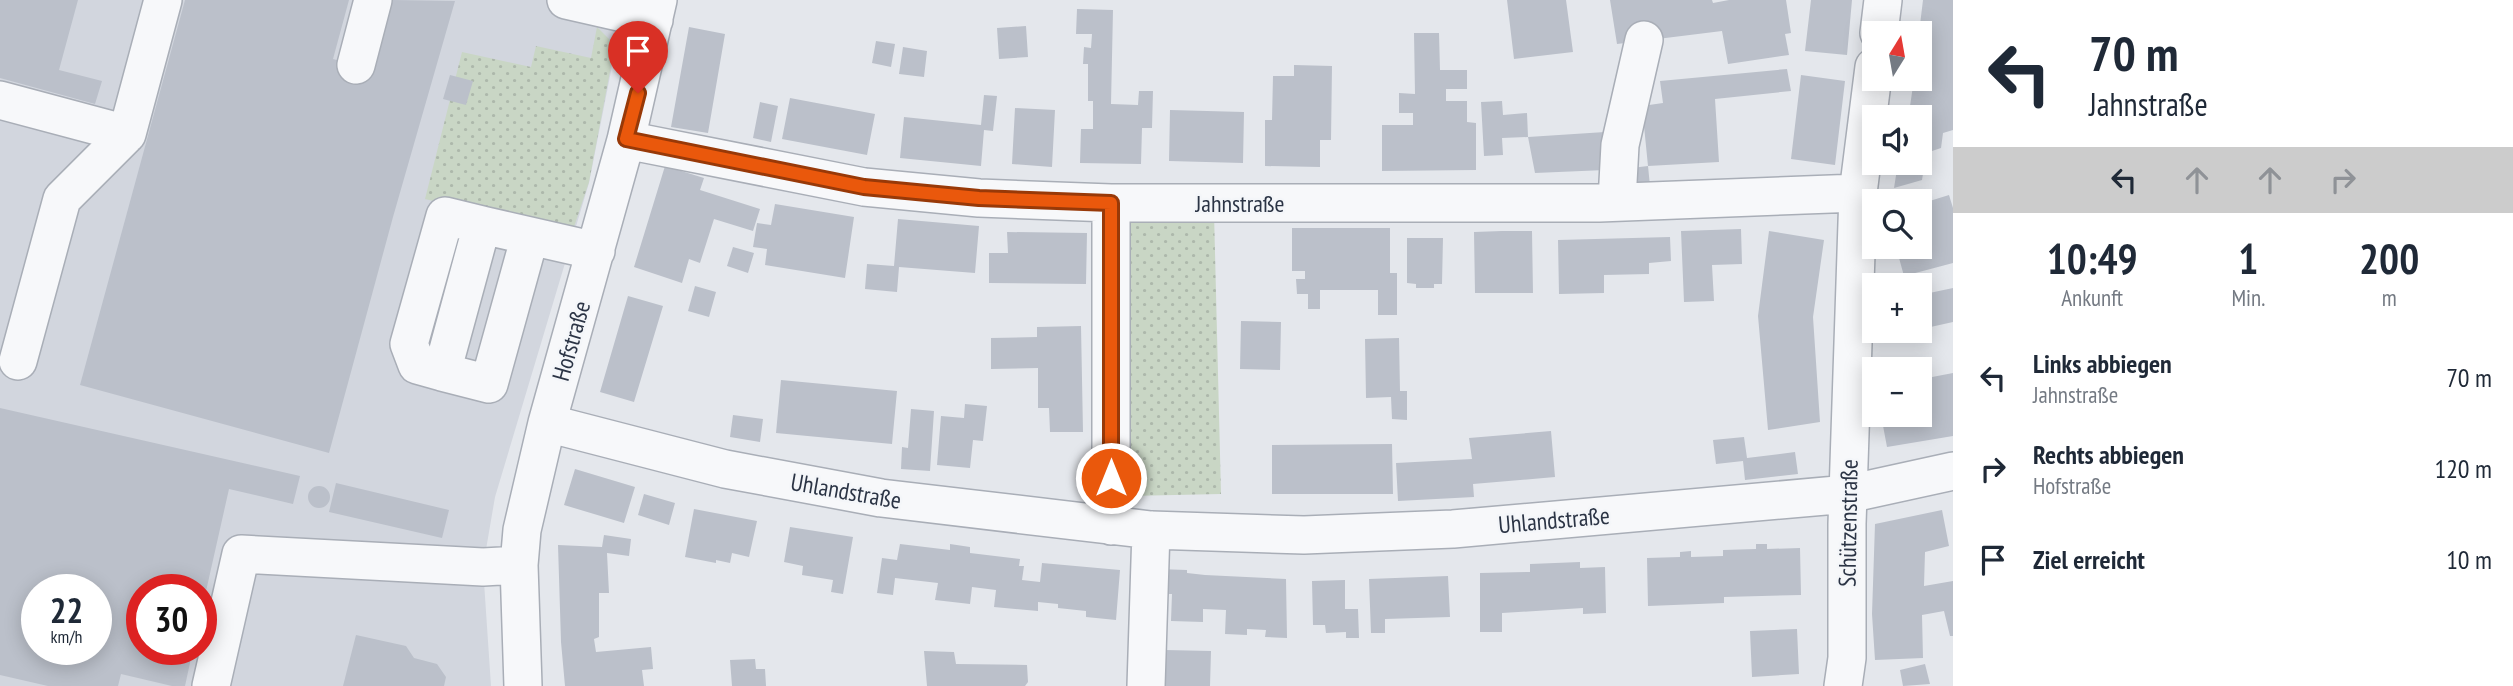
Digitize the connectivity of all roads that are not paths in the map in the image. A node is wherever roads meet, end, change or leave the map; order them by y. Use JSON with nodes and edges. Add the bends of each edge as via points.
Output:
{"nodes":[{"id":1,"x":163,"y":0,"type":"edge"},
{"id":2,"x":373,"y":0,"type":"edge"},
{"id":3,"x":566,"y":0,"type":"edge"},
{"id":4,"x":1883,"y":0,"type":"edge"},
{"id":5,"x":656,"y":10,"type":"edge"},
{"id":6,"x":1880,"y":21,"type":"edge"},
{"id":7,"x":1644,"y":40,"type":"dead end"},
{"id":8,"x":356,"y":65,"type":"dead end"},
{"id":9,"x":1871,"y":91,"type":"edge"},
{"id":10,"x":0,"y":100,"type":"edge"},
{"id":11,"x":127,"y":134,"type":"junction"},
{"id":12,"x":626,"y":139,"type":"junction"},
{"id":13,"x":1858,"y":193,"type":"junction"},
{"id":14,"x":1617,"y":201,"type":"junction"},
{"id":15,"x":1111,"y":203,"type":"junction"},
{"id":16,"x":530,"y":236,"type":"junction"},
{"id":17,"x":596,"y":251,"type":"junction"},
{"id":18,"x":18,"y":361,"type":"dead end"},
{"id":19,"x":547,"y":423,"type":"junction"},
{"id":20,"x":1953,"y":471,"type":"edge"},
{"id":21,"x":1848,"y":494,"type":"junction"},
{"id":22,"x":1111,"y":526,"type":"junction"},
{"id":23,"x":1151,"y":530,"type":"junction"},
{"id":24,"x":519,"y":565,"type":"junction"},
{"id":25,"x":211,"y":686,"type":"edge"},
{"id":26,"x":523,"y":686,"type":"edge"},
{"id":27,"x":1146,"y":686,"type":"edge"},
{"id":28,"x":1843,"y":686,"type":"edge"}],
"edges":[{"from":1,"to":11,"type":"street"},
{"from":2,"to":8,"type":"street"},
{"from":3,"to":5,"type":"street"},
{"from":4,"to":6,"type":"street"},
{"from":5,"to":12,"type":"street","name":"Hofstraße"},
{"from":7,"to":14,"type":"street","via":[[1620,145]]},
{"from":9,"to":13,"type":"street","name":"Schützenstraße"},
{"from":10,"to":11,"type":"street"},
{"from":11,"to":18,"type":"street","via":[[62,199]]},
{"from":12,"to":15,"type":"street","name":"Jahnstraße","via":[[864,187],[979,198]]},
{"from":12,"to":17,"type":"street","name":"Hofstraße"},
{"from":13,"to":14,"type":"street","name":"Jahnstraße"},
{"from":13,"to":21,"type":"street","name":"Schützenstraße"},
{"from":14,"to":15,"type":"street","name":"Jahnstraße"},
{"from":15,"to":22,"type":"street"},
{"from":16,"to":16,"type":"street","via":[[445,216],[410,344],[417,365],[489,384]]},
{"from":16,"to":17,"type":"street"},
{"from":17,"to":19,"type":"street","name":"Hofstraße"},
{"from":19,"to":22,"type":"street","name":"Uhlandstraße","via":[[725,469],[868,496]]},
{"from":19,"to":24,"type":"street","name":"Hofstraße","via":[[522,530]]},
{"from":20,"to":21,"type":"street","name":"Uhlandstraße"},
{"from":21,"to":23,"type":"street","name":"Uhlandstraße","via":[[1452,529],[1304,535]]},
{"from":21,"to":28,"type":"street","name":"Schützenstraße"},
{"from":22,"to":23,"type":"street","name":"Uhlandstraße"},
{"from":23,"to":27,"type":"street"},
{"from":24,"to":25,"type":"street","via":[[241,554]]},
{"from":24,"to":26,"type":"street","name":"Hofstraße"}]}
